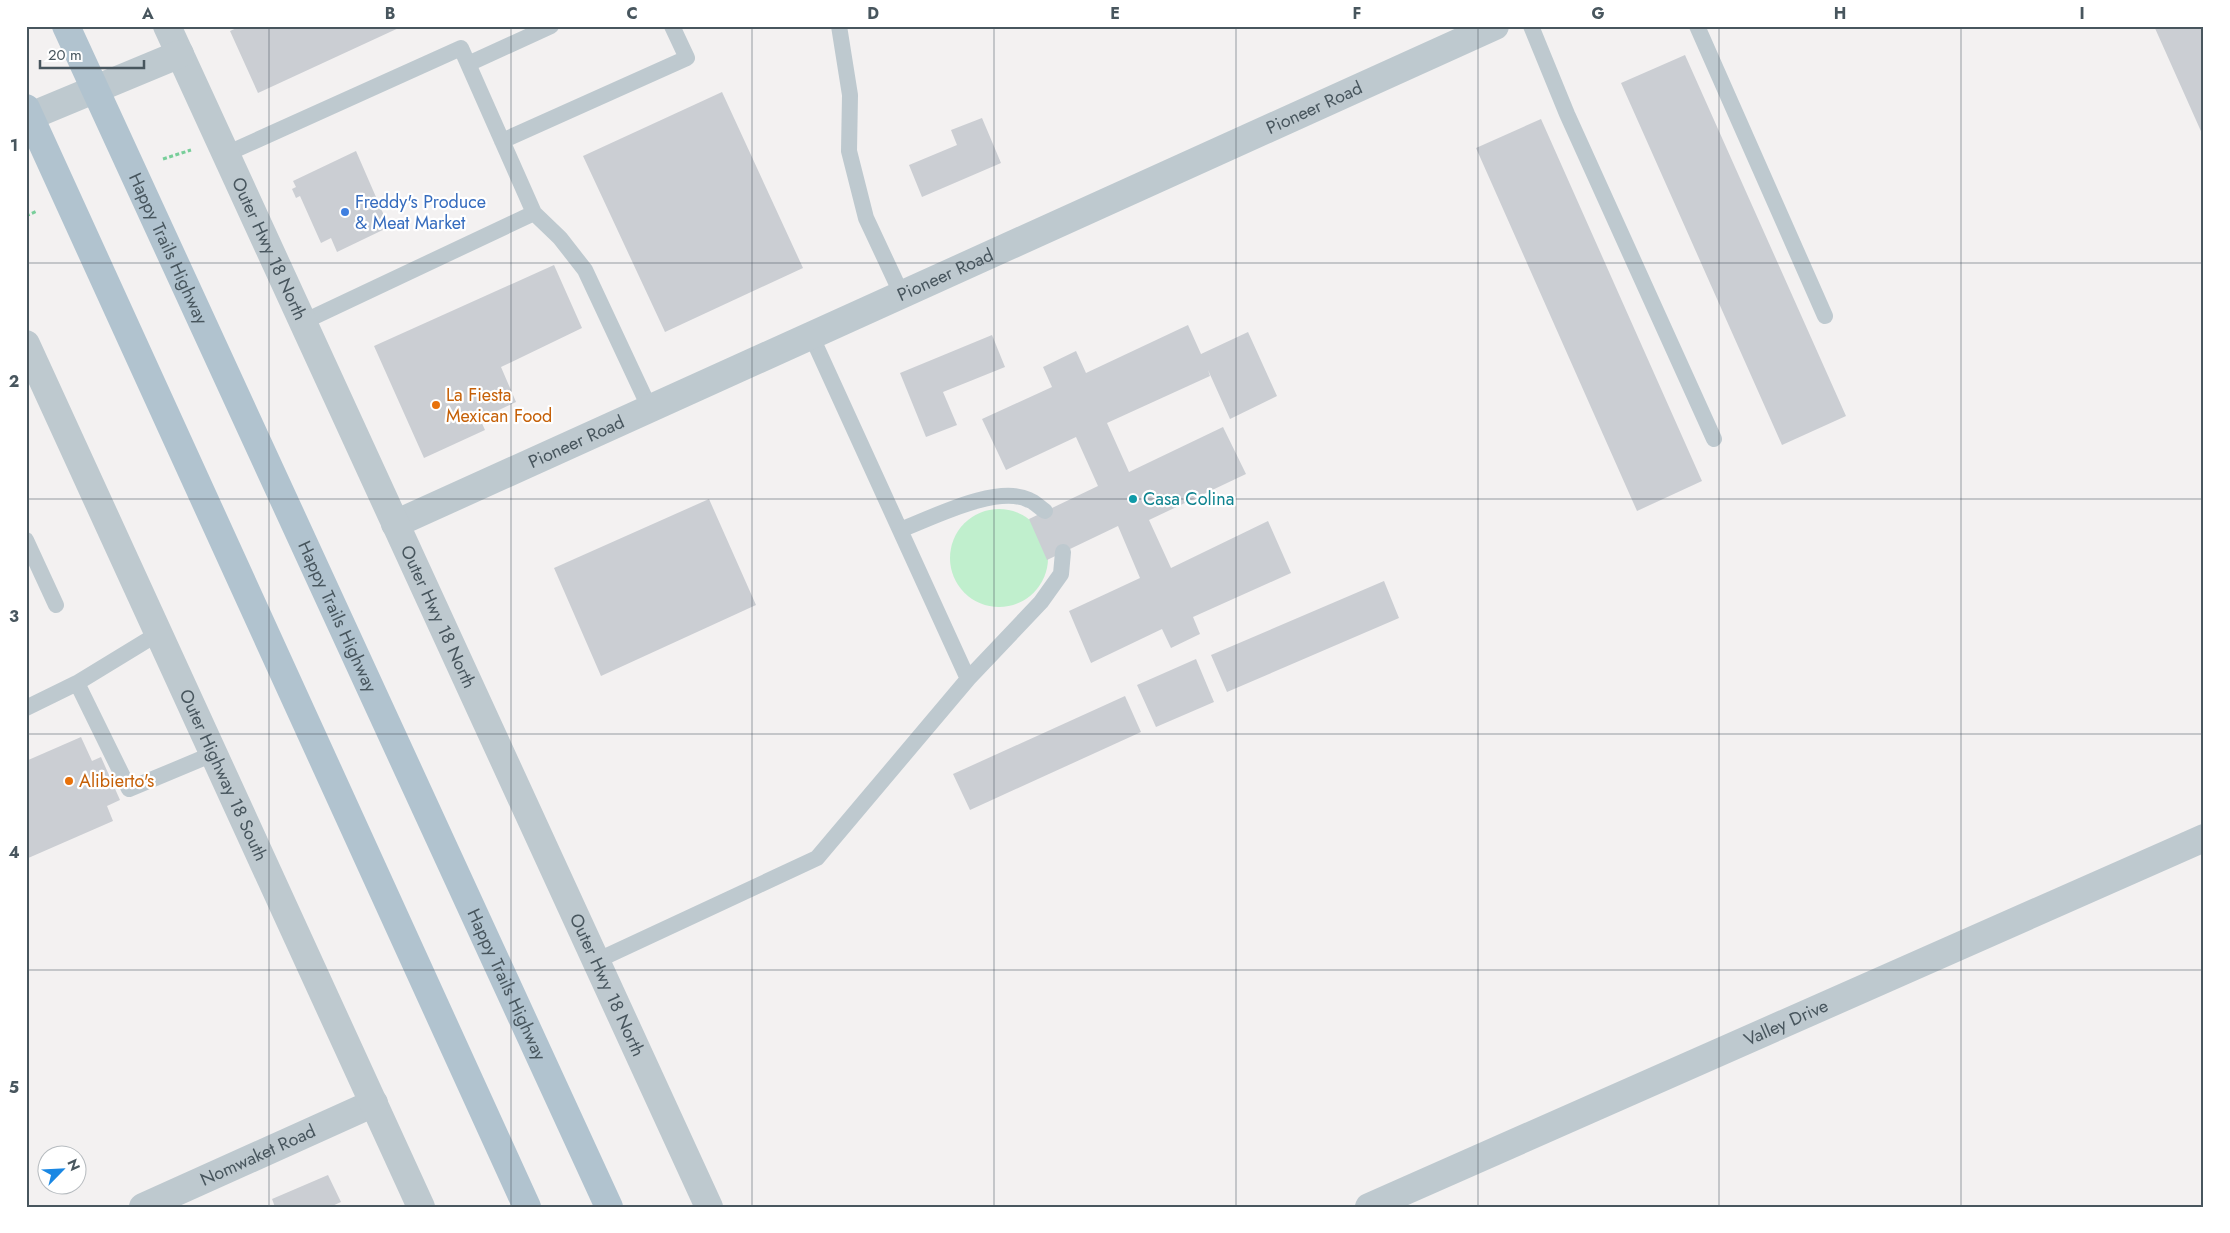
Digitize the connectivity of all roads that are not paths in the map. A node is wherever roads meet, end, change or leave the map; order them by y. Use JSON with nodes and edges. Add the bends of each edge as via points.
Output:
{"nodes":[{"id":1,"x":66,"y":26,"type":"edge"},
{"id":2,"x":167,"y":26,"type":"edge"},
{"id":3,"x":551,"y":26,"type":"edge"},
{"id":4,"x":672,"y":26,"type":"edge"},
{"id":5,"x":839,"y":26,"type":"edge"},
{"id":6,"x":1495,"y":26,"type":"edge"},
{"id":7,"x":1531,"y":26,"type":"edge"},
{"id":8,"x":1697,"y":26,"type":"edge"},
{"id":9,"x":180,"y":54,"type":"junction"},
{"id":10,"x":468,"y":64,"type":"junction"},
{"id":11,"x":95,"y":90,"type":"junction"},
{"id":12,"x":28,"y":114,"type":"edge"},
{"id":13,"x":502,"y":140,"type":"junction"},
{"id":14,"x":226,"y":154,"type":"junction"},
{"id":15,"x":534,"y":212,"type":"junction"},
{"id":16,"x":902,"y":295,"type":"junction"},
{"id":17,"x":1825,"y":316,"type":"dead end"},
{"id":18,"x":303,"y":322,"type":"junction"},
{"id":19,"x":812,"y":335,"type":"junction"},
{"id":20,"x":26,"y":344,"type":"edge"},
{"id":21,"x":650,"y":409,"type":"junction"},
{"id":22,"x":1714,"y":439,"type":"dead end"},
{"id":23,"x":1044,"y":511,"type":"dead end"},
{"id":24,"x":395,"y":524,"type":"junction"},
{"id":25,"x":900,"y":530,"type":"junction"},
{"id":26,"x":26,"y":540,"type":"edge"},
{"id":27,"x":1063,"y":552,"type":"dead end"},
{"id":28,"x":56,"y":605,"type":"dead end"},
{"id":29,"x":159,"y":633,"type":"junction"},
{"id":30,"x":968,"y":679,"type":"junction"},
{"id":31,"x":77,"y":683,"type":"junction"},
{"id":32,"x":26,"y":708,"type":"edge"},
{"id":33,"x":214,"y":754,"type":"junction"},
{"id":34,"x":2204,"y":838,"type":"edge"},
{"id":35,"x":596,"y":961,"type":"junction"},
{"id":36,"x":374,"y":1103,"type":"junction"},
{"id":37,"x":143,"y":1207,"type":"edge"},
{"id":38,"x":421,"y":1207,"type":"edge"},
{"id":39,"x":527,"y":1207,"type":"edge"},
{"id":40,"x":610,"y":1207,"type":"edge"},
{"id":41,"x":709,"y":1207,"type":"edge"},
{"id":42,"x":1369,"y":1207,"type":"edge"}],
"edges":[{"from":1,"to":11,"type":"main road","name":"Happy Trails Highway"},
{"from":2,"to":9,"type":"street","name":"Outer Hwy 18 North"},
{"from":3,"to":10,"type":"lane"},
{"from":4,"to":13,"type":"lane","via":[[687,58]]},
{"from":5,"to":16,"type":"lane","via":[[850,95],[849,151],[866,218]]},
{"from":6,"to":16,"type":"street","name":"Pioneer Road"},
{"from":7,"to":22,"type":"lane","via":[[1566,114]]},
{"from":8,"to":17,"type":"lane"},
{"from":9,"to":11,"type":"street"},
{"from":9,"to":14,"type":"street","name":"Outer Hwy 18 North"},
{"from":10,"to":13,"type":"lane"},
{"from":10,"to":14,"type":"lane","via":[[461,48]]},
{"from":11,"to":12,"type":"street"},
{"from":11,"to":40,"type":"main road","name":"Happy Trails Highway"},
{"from":12,"to":39,"type":"main road"},
{"from":13,"to":15,"type":"lane"},
{"from":14,"to":18,"type":"street","name":"Outer Hwy 18 North"},
{"from":15,"to":18,"type":"lane"},
{"from":15,"to":21,"type":"lane","via":[[585,270]]},
{"from":16,"to":19,"type":"street","name":"Pioneer Road"},
{"from":18,"to":24,"type":"street","name":"Outer Hwy 18 North"},
{"from":19,"to":21,"type":"street","name":"Pioneer Road"},
{"from":19,"to":25,"type":"lane"},
{"from":20,"to":29,"type":"street","name":"Outer Highway 18 South"},
{"from":21,"to":24,"type":"street","name":"Pioneer Road"},
{"from":23,"to":25,"type":"lane","via":[[1028,499],[1007,496],[984,498]]},
{"from":24,"to":35,"type":"street","name":"Outer Hwy 18 North"},
{"from":25,"to":30,"type":"lane"},
{"from":26,"to":28,"type":"lane"},
{"from":27,"to":30,"type":"lane","via":[[1060,574],[1041,602]]},
{"from":29,"to":31,"type":"lane"},
{"from":29,"to":33,"type":"street","name":"Outer Highway 18 South"},
{"from":30,"to":35,"type":"lane","via":[[817,858]]},
{"from":31,"to":32,"type":"lane"},
{"from":31,"to":33,"type":"lane","via":[[128,788]]},
{"from":33,"to":36,"type":"street","name":"Outer Highway 18 South"},
{"from":34,"to":42,"type":"street","name":"Valley Drive"},
{"from":35,"to":41,"type":"street","name":"Outer Hwy 18 North"},
{"from":36,"to":37,"type":"street","name":"Nomwaket Road"},
{"from":36,"to":38,"type":"street","name":"Outer Highway 18 South"}]}
